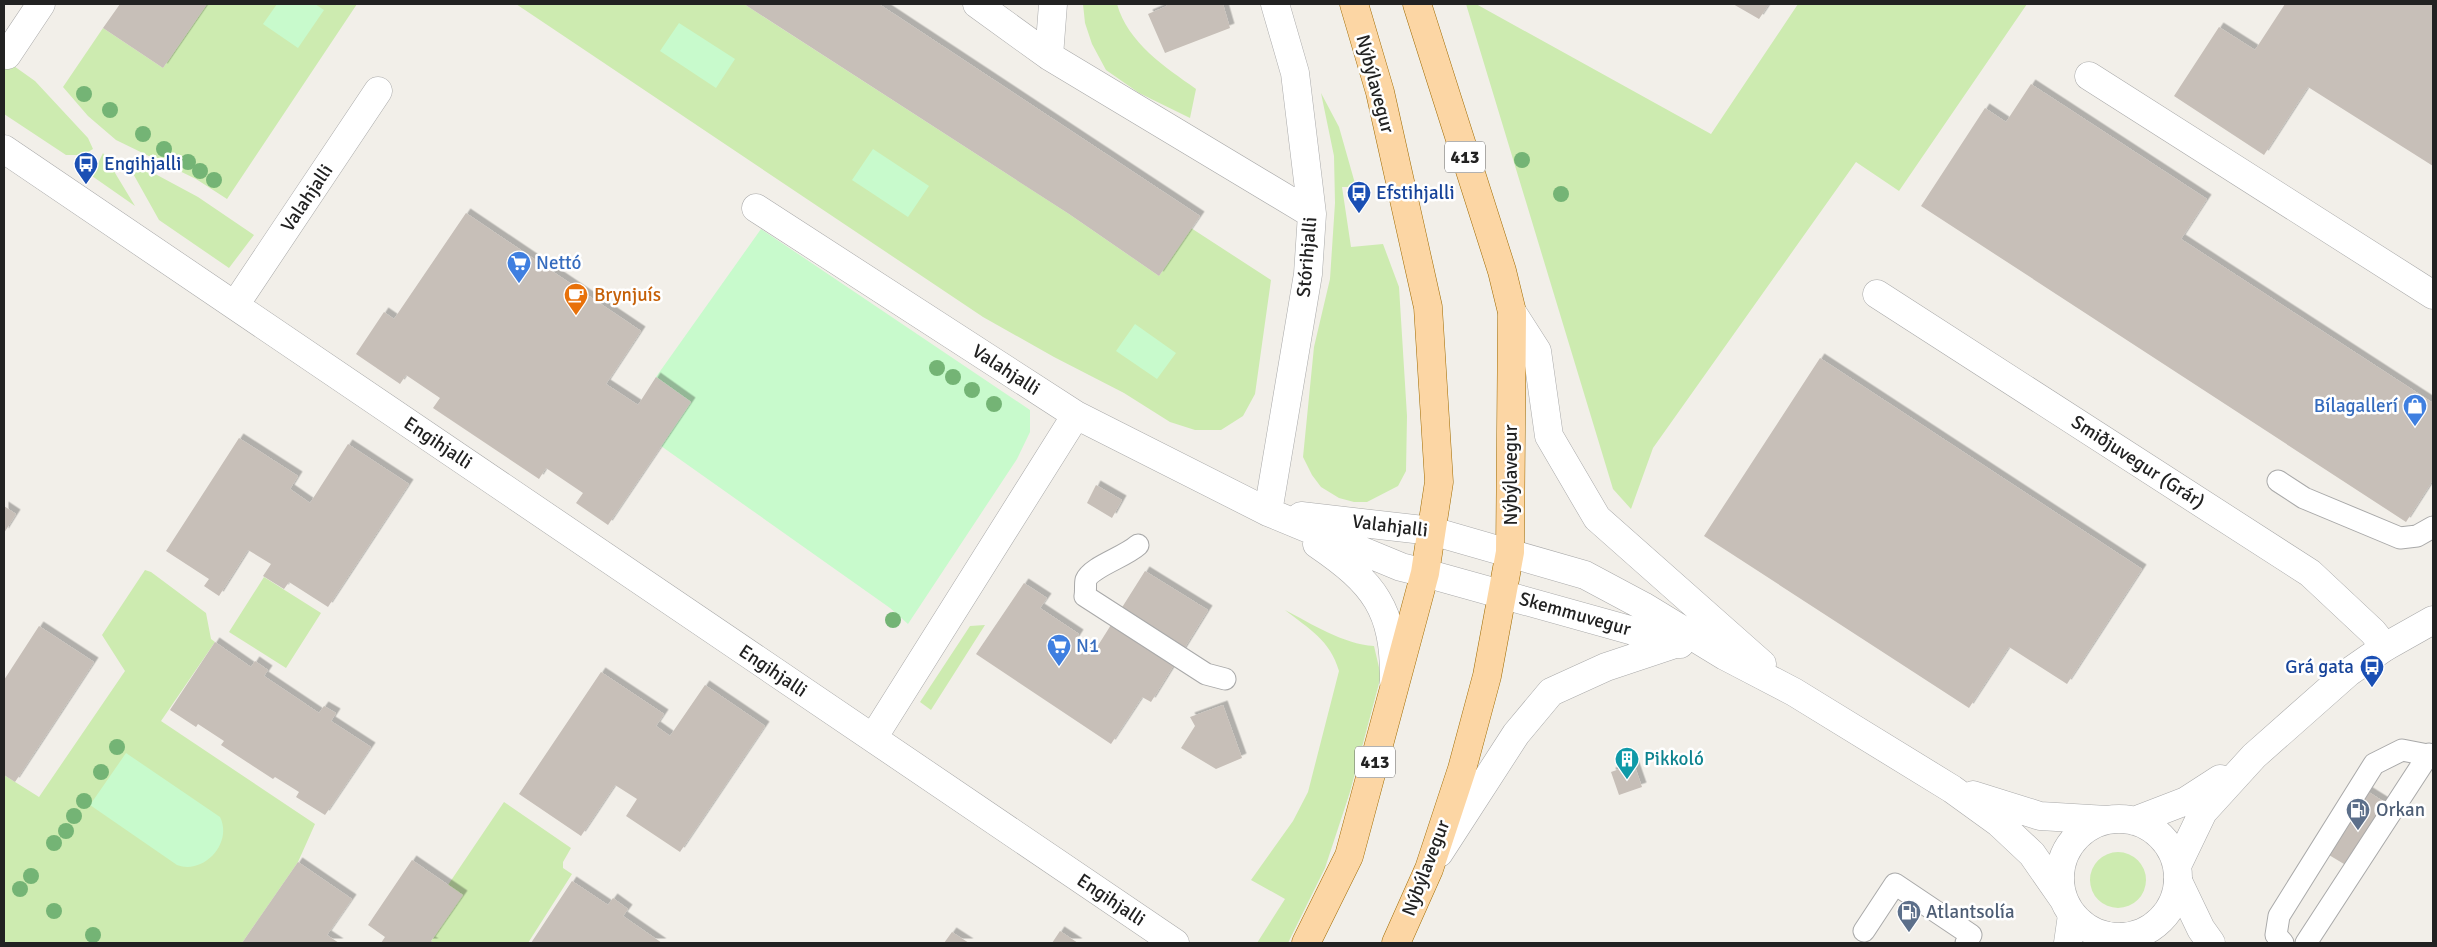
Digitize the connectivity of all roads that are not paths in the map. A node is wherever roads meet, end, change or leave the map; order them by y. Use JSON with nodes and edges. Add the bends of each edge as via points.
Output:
{"nodes":[{"id":1,"x":41,"y":4,"type":"edge"},
{"id":2,"x":978,"y":4,"type":"edge"},
{"id":3,"x":1053,"y":4,"type":"edge"},
{"id":4,"x":1275,"y":4,"type":"edge"},
{"id":5,"x":1354,"y":4,"type":"edge"},
{"id":6,"x":1417,"y":4,"type":"edge"},
{"id":7,"x":7,"y":55,"type":"dead end"},
{"id":8,"x":1049,"y":56,"type":"junction"},
{"id":9,"x":2089,"y":76,"type":"dead end"},
{"id":10,"x":378,"y":92,"type":"dead end"},
{"id":11,"x":4,"y":149,"type":"edge"},
{"id":12,"x":756,"y":208,"type":"dead end"},
{"id":13,"x":1312,"y":214,"type":"junction"},
{"id":14,"x":1877,"y":294,"type":"dead end"},
{"id":15,"x":2433,"y":295,"type":"edge"},
{"id":16,"x":235,"y":305,"type":"junction"},
{"id":17,"x":1512,"y":312,"type":"junction"},
{"id":18,"x":1076,"y":415,"type":"junction"},
{"id":19,"x":2278,"y":481,"type":"dead end"},
{"id":20,"x":1268,"y":512,"type":"junction"},
{"id":21,"x":2433,"y":527,"type":"edge"},
{"id":22,"x":1432,"y":531,"type":"junction"},
{"id":23,"x":1138,"y":545,"type":"dead end"},
{"id":24,"x":1510,"y":552,"type":"junction"},
{"id":25,"x":1425,"y":574,"type":"junction"},
{"id":26,"x":1502,"y":594,"type":"junction"},
{"id":27,"x":2433,"y":620,"type":"edge"},
{"id":28,"x":1678,"y":643,"type":"junction"},
{"id":29,"x":2385,"y":647,"type":"junction"},
{"id":30,"x":1725,"y":656,"type":"junction"},
{"id":31,"x":1226,"y":679,"type":"dead end"},
{"id":32,"x":1794,"y":692,"type":"junction"},
{"id":33,"x":1394,"y":694,"type":"junction"},
{"id":34,"x":873,"y":738,"type":"junction"},
{"id":35,"x":2431,"y":755,"type":"edge"},
{"id":36,"x":2254,"y":756,"type":"junction"},
{"id":37,"x":1952,"y":789,"type":"junction"},
{"id":38,"x":2121,"y":820,"type":"junction"},
{"id":39,"x":1428,"y":869,"type":"junction"},
{"id":40,"x":2178,"y":874,"type":"junction"},
{"id":41,"x":2068,"y":907,"type":"junction"},
{"id":42,"x":1864,"y":931,"type":"dead end"},
{"id":43,"x":2117,"y":940,"type":"edge"},
{"id":44,"x":1175,"y":943,"type":"edge"},
{"id":45,"x":1306,"y":943,"type":"edge"},
{"id":46,"x":1396,"y":943,"type":"edge"},
{"id":47,"x":1966,"y":943,"type":"edge"},
{"id":48,"x":2068,"y":943,"type":"edge"},
{"id":49,"x":2211,"y":943,"type":"edge"},
{"id":50,"x":2283,"y":943,"type":"edge"},
{"id":51,"x":2306,"y":943,"type":"edge"}],
"edges":[{"from":1,"to":7,"type":"street"},
{"from":2,"to":8,"type":"street"},
{"from":3,"to":8,"type":"street"},
{"from":4,"to":13,"type":"street","name":"Stórihjalli","via":[[1295,73]]},
{"from":5,"to":22,"type":"main road","name":"Nýbýlavegur","number":"413","via":[[1380,92],[1428,307],[1439,482]]},
{"from":6,"to":17,"type":"main road","name":"Nýbýlavegur","number":"413","via":[[1502,271]]},
{"from":8,"to":13,"type":"street"},
{"from":9,"to":15,"type":"street"},
{"from":10,"to":16,"type":"street","name":"Valahjalli"},
{"from":11,"to":16,"type":"street","name":"Engihjalli"},
{"from":12,"to":18,"type":"street","name":"Valahjalli"},
{"from":13,"to":20,"type":"street","name":"Stórihjalli","via":[[1308,274]]},
{"from":14,"to":29,"type":"street","name":"Smiðjuvegur (Grár)","via":[[2310,573]]},
{"from":16,"to":34,"type":"street","name":"Engihjalli"},
{"from":17,"to":24,"type":"main road","name":"Nýbýlavegur","number":"413"},
{"from":17,"to":32,"type":"street","via":[[1537,351],[1549,436],[1597,518]]},
{"from":18,"to":20,"type":"street","name":"Valahjalli"},
{"from":18,"to":34,"type":"street"},
{"from":19,"to":21,"type":"lane","via":[[2304,498],[2400,538],[2417,536]]},
{"from":20,"to":22,"type":"street","name":"Valahjalli"},
{"from":20,"to":25,"type":"street","name":"Valahjalli"},
{"from":20,"to":33,"type":"street","name":"Nýbýlavegur","via":[[1344,563],[1364,580],[1380,602],[1394,655]]},
{"from":22,"to":24,"type":"street","name":"Valahjalli"},
{"from":22,"to":25,"type":"main road","name":"Nýbýlavegur","number":"413"},
{"from":23,"to":31,"type":"lane","via":[[1128,554],[1096,568],[1087,579],[1085,596],[1206,674]]},
{"from":24,"to":26,"type":"main road","name":"Nýbýlavegur","number":"413"},
{"from":24,"to":30,"type":"street","name":"Skemmuvegur","via":[[1586,575]]},
{"from":25,"to":26,"type":"street","name":"Skemmuvegur"},
{"from":25,"to":33,"type":"main road","name":"Nýbýlavegur","number":"413"},
{"from":26,"to":28,"type":"street","name":"Skemmuvegur"},
{"from":26,"to":39,"type":"main road","name":"Nýbýlavegur","number":"413","via":[[1487,676],[1465,759]]},
{"from":27,"to":29,"type":"street"},
{"from":28,"to":30,"type":"street","name":"Skemmuvegur"},
{"from":28,"to":39,"type":"street","via":[[1606,667],[1551,692],[1516,734]]},
{"from":29,"to":36,"type":"street","via":[[2349,672]]},
{"from":30,"to":32,"type":"street","name":"Skemmuvegur"},
{"from":32,"to":37,"type":"street","name":"Skemmuvegur"},
{"from":33,"to":45,"type":"main road","name":"Nýbýlavegur","number":"413","via":[[1349,856]]},
{"from":34,"to":44,"type":"street","name":"Engihjalli"},
{"from":35,"to":50,"type":"lane","via":[[2402,750],[2374,764],[2279,916],[2276,935]]},
{"from":35,"to":51,"type":"lane"},
{"from":36,"to":38,"type":"street","via":[[2186,801]]},
{"from":36,"to":40,"type":"street","via":[[2203,812]]},
{"from":37,"to":38,"type":"street","name":"Skemmuvegur","via":[[2040,816]]},
{"from":37,"to":41,"type":"street","name":"Skemmuvegur","via":[[2000,823],[2032,854]]},
{"from":38,"to":40,"type":"street","via":[[2149,826],[2162,837],[2172,850]]},
{"from":38,"to":41,"type":"street","via":[[2092,825],[2067,849],[2059,883]]},
{"from":39,"to":46,"type":"main road","name":"Nýbýlavegur","number":"413"},
{"from":40,"to":43,"type":"street","via":[[2175,898],[2161,919],[2140,933]]},
{"from":40,"to":49,"type":"street","via":[[2201,929]]},
{"from":41,"to":43,"type":"street","via":[[2082,925]]},
{"from":41,"to":48,"type":"street"},
{"from":42,"to":47,"type":"lane","via":[[1895,884],[1971,935]]}]}
